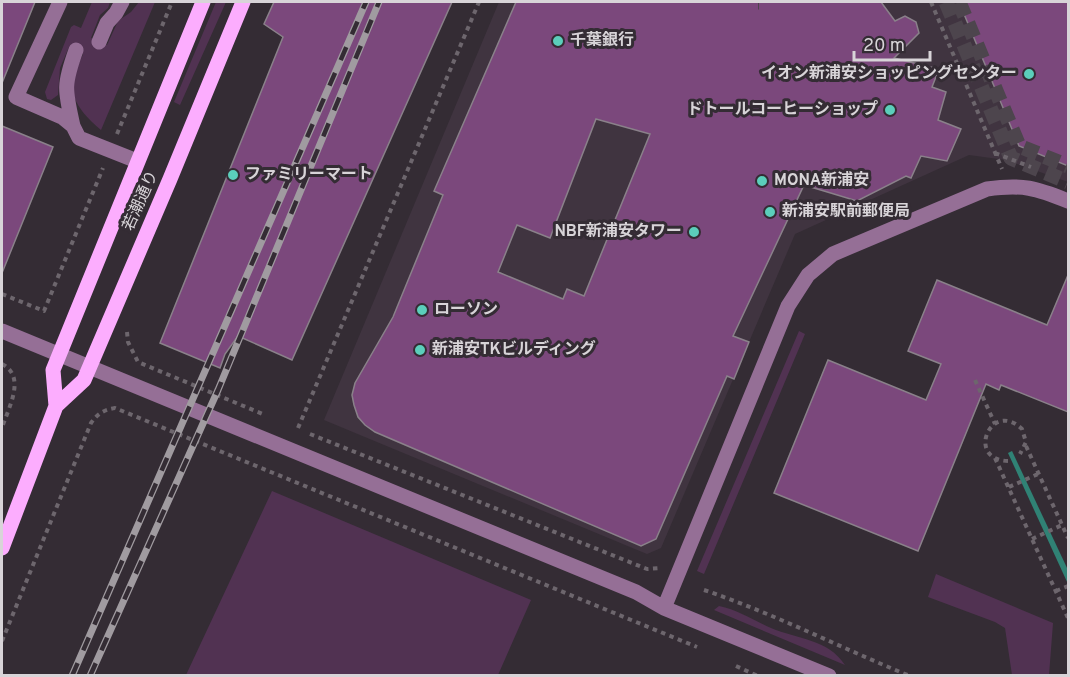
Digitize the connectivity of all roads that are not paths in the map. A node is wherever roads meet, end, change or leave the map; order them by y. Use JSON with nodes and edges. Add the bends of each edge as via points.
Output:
{"nodes":[{"id":1,"x":60,"y":2,"type":"edge"},
{"id":2,"x":122,"y":2,"type":"edge"},
{"id":3,"x":203,"y":2,"type":"edge"},
{"id":4,"x":243,"y":2,"type":"edge"},
{"id":5,"x":99,"y":42,"type":"dead end"},
{"id":6,"x":76,"y":50,"type":"dead end"},
{"id":7,"x":73,"y":126,"type":"junction"},
{"id":8,"x":137,"y":161,"type":"junction"},
{"id":9,"x":1068,"y":201,"type":"edge"},
{"id":10,"x":2,"y":331,"type":"edge"},
{"id":11,"x":59,"y":354,"type":"junction"},
{"id":12,"x":89,"y":367,"type":"junction"},
{"id":13,"x":56,"y":406,"type":"junction"},
{"id":14,"x":2,"y":548,"type":"edge"},
{"id":15,"x":664,"y":608,"type":"junction"},
{"id":16,"x":829,"y":675,"type":"edge"}],
"edges":[{"from":1,"to":7,"type":"street","via":[[16,97],[62,117]]},
{"from":2,"to":5,"type":"street"},
{"from":3,"to":8,"type":"main road","name":"若潮通り"},
{"from":4,"to":12,"type":"main road","name":"若潮通り"},
{"from":6,"to":7,"type":"street","via":[[65,92]]},
{"from":7,"to":8,"type":"street","via":[[79,138]]},
{"from":8,"to":11,"type":"main road","name":"若潮通り"},
{"from":9,"to":15,"type":"street","via":[[1038,188],[987,189],[833,254],[808,275],[788,306]]},
{"from":10,"to":11,"type":"street"},
{"from":11,"to":12,"type":"street"},
{"from":11,"to":13,"type":"main road","name":"若潮通り","via":[[53,370]]},
{"from":12,"to":13,"type":"main road","name":"若潮通り","via":[[84,380]]},
{"from":12,"to":15,"type":"street","via":[[636,592]]},
{"from":13,"to":14,"type":"main road","name":"若潮通り"},
{"from":15,"to":16,"type":"street"}]}
